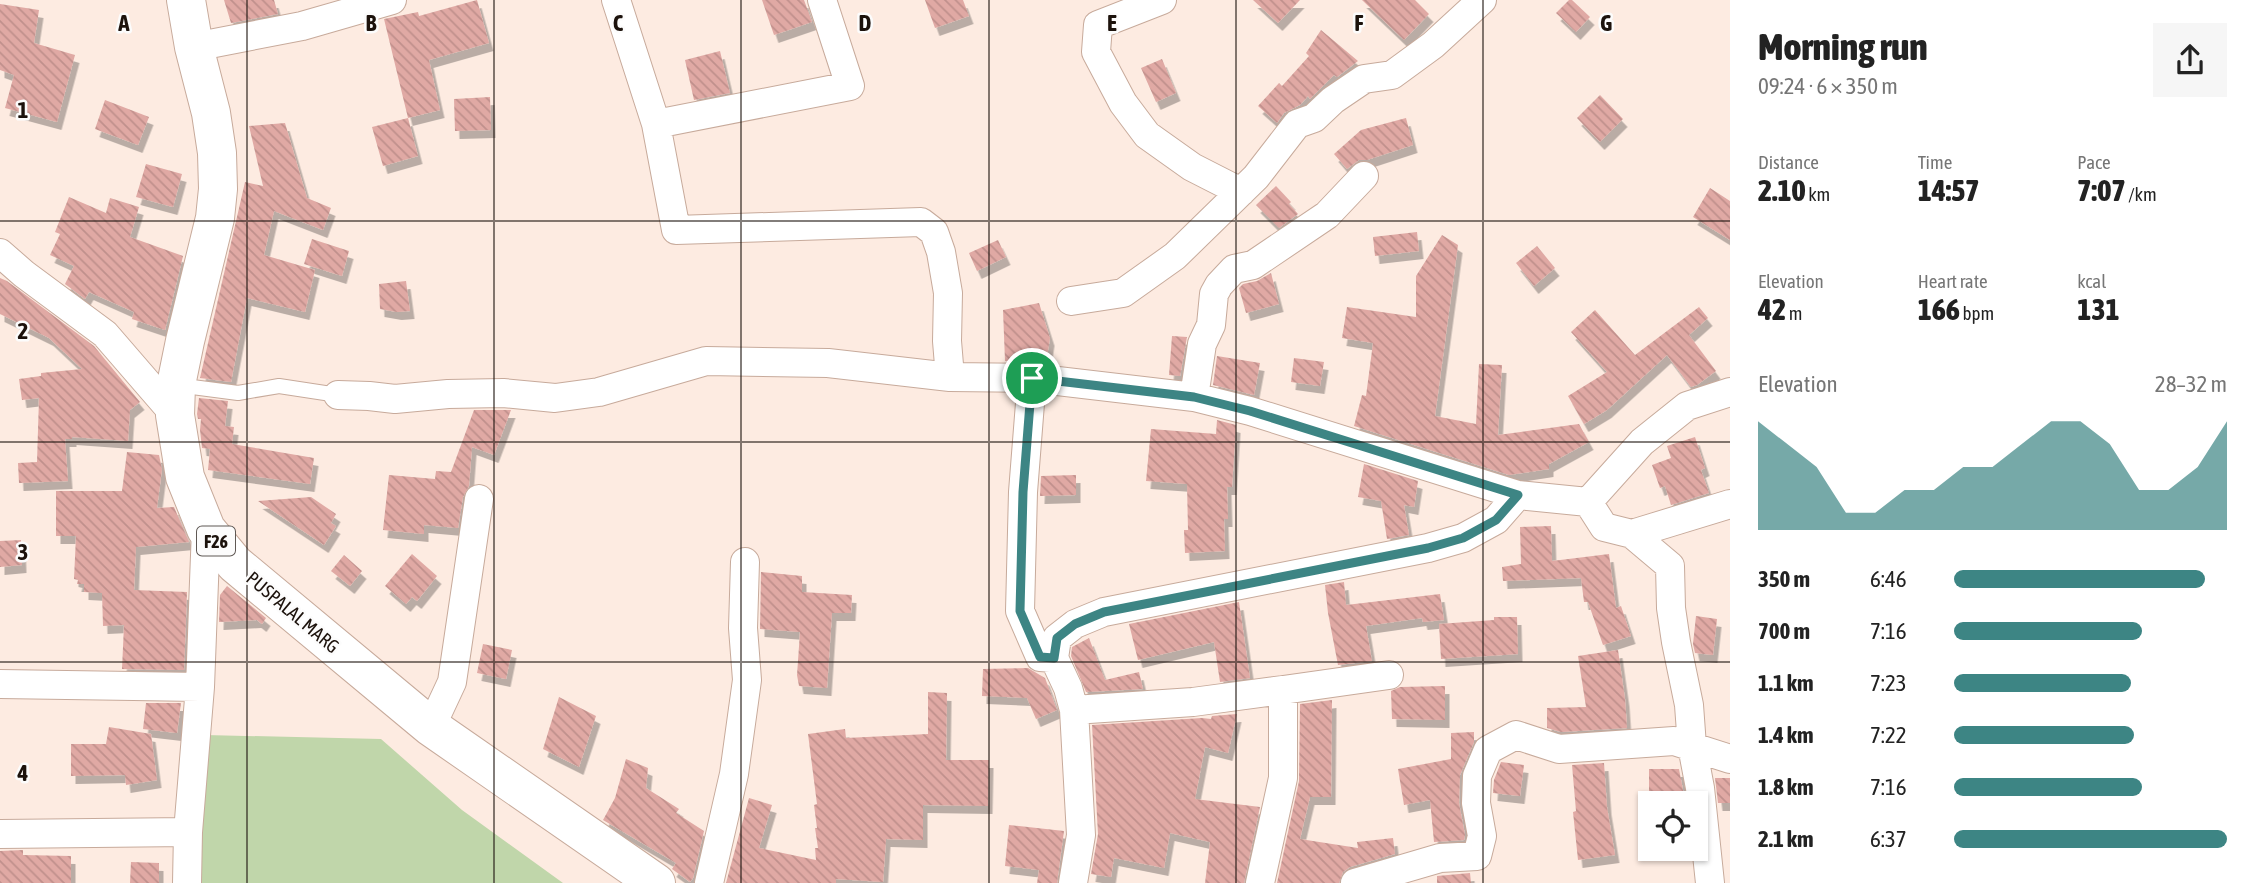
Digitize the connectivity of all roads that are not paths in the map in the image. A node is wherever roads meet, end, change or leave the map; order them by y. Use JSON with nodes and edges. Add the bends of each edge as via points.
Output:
{"nodes":[{"id":1,"x":186,"y":0,"type":"edge"},
{"id":2,"x":391,"y":0,"type":"edge"},
{"id":3,"x":616,"y":0,"type":"edge"},
{"id":4,"x":822,"y":0,"type":"edge"},
{"id":5,"x":1162,"y":0,"type":"edge"},
{"id":6,"x":1482,"y":0,"type":"edge"},
{"id":7,"x":194,"y":47,"type":"junction"},
{"id":8,"x":656,"y":124,"type":"junction"},
{"id":9,"x":1364,"y":176,"type":"dead end"},
{"id":10,"x":1241,"y":192,"type":"junction"},
{"id":11,"x":0,"y":253,"type":"edge"},
{"id":12,"x":12,"y":271,"type":"edge"},
{"id":13,"x":1071,"y":302,"type":"dead end"},
{"id":14,"x":950,"y":377,"type":"junction"},
{"id":15,"x":1032,"y":378,"type":"junction"},
{"id":16,"x":1730,"y":392,"type":"edge"},
{"id":17,"x":338,"y":395,"type":"joint"},
{"id":18,"x":1194,"y":397,"type":"junction"},
{"id":19,"x":176,"y":400,"type":"junction"},
{"id":20,"x":1518,"y":495,"type":"junction"},
{"id":21,"x":479,"y":499,"type":"dead end"},
{"id":22,"x":1588,"y":502,"type":"junction"},
{"id":23,"x":1730,"y":503,"type":"edge"},
{"id":24,"x":206,"y":529,"type":"junction"},
{"id":25,"x":1632,"y":534,"type":"junction"},
{"id":26,"x":745,"y":562,"type":"dead end"},
{"id":27,"x":1054,"y":658,"type":"junction"},
{"id":28,"x":1389,"y":675,"type":"dead end"},
{"id":29,"x":0,"y":684,"type":"edge"},
{"id":30,"x":200,"y":687,"type":"junction"},
{"id":31,"x":1283,"y":690,"type":"junction"},
{"id":32,"x":1074,"y":710,"type":"junction"},
{"id":33,"x":431,"y":727,"type":"junction"},
{"id":34,"x":1692,"y":746,"type":"junction"},
{"id":35,"x":1730,"y":759,"type":"edge"},
{"id":36,"x":188,"y":832,"type":"junction"},
{"id":37,"x":0,"y":834,"type":"edge"},
{"id":38,"x":187,"y":883,"type":"edge"},
{"id":39,"x":656,"y":883,"type":"edge"},
{"id":40,"x":709,"y":883,"type":"edge"},
{"id":41,"x":1073,"y":883,"type":"edge"},
{"id":42,"x":1260,"y":883,"type":"edge"},
{"id":43,"x":1355,"y":883,"type":"edge"},
{"id":44,"x":1710,"y":883,"type":"edge"}],
"edges":[{"from":1,"to":7,"type":"main road","name":"PUSPALAL MARG","number":"F26"},
{"from":2,"to":7,"type":"street","via":[[302,26]]},
{"from":3,"to":8,"type":"street"},
{"from":4,"to":8,"type":"street","via":[[850,86]]},
{"from":5,"to":10,"type":"street","via":[[1097,25],[1096,52],[1146,135],[1192,167]]},
{"from":6,"to":10,"type":"street","via":[[1392,75],[1364,79],[1314,118],[1297,124]]},
{"from":7,"to":19,"type":"main road","name":"PUSPALAL MARG","number":"F26","via":[[211,113],[218,189]]},
{"from":8,"to":14,"type":"street","via":[[676,230],[921,222],[934,232],[948,293]]},
{"from":9,"to":18,"type":"street","via":[[1327,215],[1253,265],[1234,270],[1219,285],[1202,344]]},
{"from":10,"to":13,"type":"street","via":[[1175,256],[1123,293]]},
{"from":11,"to":12,"type":"street"},
{"from":12,"to":19,"type":"street","via":[[105,334]]},
{"from":14,"to":15,"type":"street"},
{"from":14,"to":17,"type":"street","via":[[828,363],[706,361],[599,392],[555,398],[503,393],[395,399]]},
{"from":15,"to":18,"type":"street"},
{"from":15,"to":27,"type":"street","via":[[1020,611],[1040,657]]},
{"from":16,"to":22,"type":"street","via":[[1688,407],[1669,421],[1642,442]]},
{"from":17,"to":19,"type":"lane","via":[[279,386]]},
{"from":18,"to":20,"type":"street"},
{"from":19,"to":24,"type":"main road","name":"PUSPALAL MARG","number":"F26","via":[[185,477]]},
{"from":20,"to":22,"type":"street"},
{"from":20,"to":27,"type":"street","via":[[1496,520],[1463,538],[1428,548],[1104,612],[1075,624],[1057,638]]},
{"from":21,"to":33,"type":"street","via":[[452,682]]},
{"from":22,"to":25,"type":"street","via":[[1604,527]]},
{"from":23,"to":25,"type":"street"},
{"from":24,"to":30,"type":"street"},
{"from":24,"to":33,"type":"main road","name":"PUSPALAL MARG","number":"F26","via":[[235,564]]},
{"from":25,"to":34,"type":"street","via":[[1670,565],[1671,608]]},
{"from":26,"to":40,"type":"street","via":[[747,680],[734,774]]},
{"from":27,"to":32,"type":"street"},
{"from":28,"to":31,"type":"street"},
{"from":29,"to":30,"type":"street"},
{"from":30,"to":36,"type":"street"},
{"from":31,"to":32,"type":"street"},
{"from":31,"to":42,"type":"street","via":[[1283,778]]},
{"from":32,"to":41,"type":"street","via":[[1081,835]]},
{"from":33,"to":39,"type":"main road","name":"PUSPALAL MARG","number":"F26"},
{"from":34,"to":35,"type":"street"},
{"from":34,"to":43,"type":"street","via":[[1674,741],[1559,749],[1516,736],[1488,750],[1477,776],[1482,836],[1477,856],[1440,858]]},
{"from":34,"to":44,"type":"street"},
{"from":36,"to":37,"type":"street"},
{"from":36,"to":38,"type":"street"}]}
